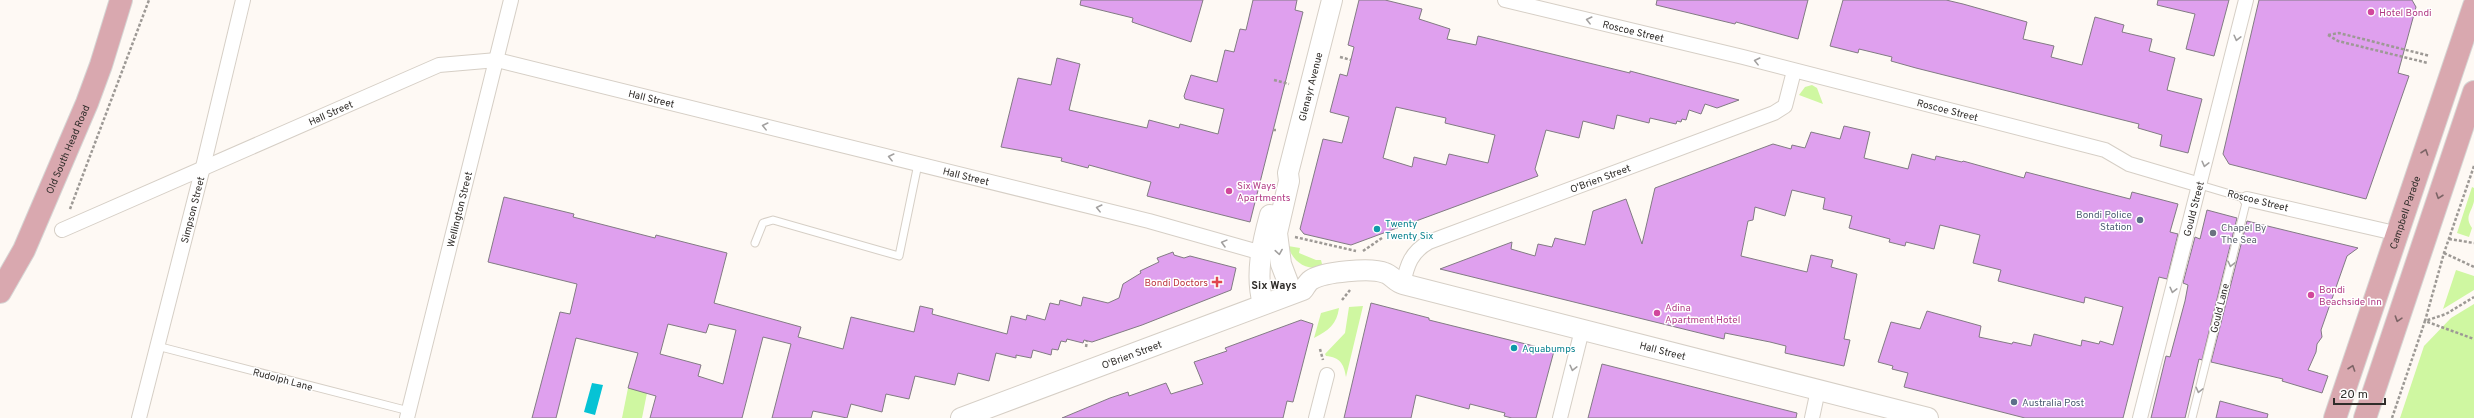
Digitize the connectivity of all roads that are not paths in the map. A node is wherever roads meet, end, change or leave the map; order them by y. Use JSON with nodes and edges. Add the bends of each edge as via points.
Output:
{"nodes":[{"id":1,"x":121,"y":0,"type":"edge"},
{"id":2,"x":243,"y":0,"type":"edge"},
{"id":3,"x":511,"y":0,"type":"edge"},
{"id":4,"x":1332,"y":0,"type":"edge"},
{"id":5,"x":1505,"y":0,"type":"edge"},
{"id":6,"x":2246,"y":0,"type":"edge"},
{"id":7,"x":2474,"y":6,"type":"edge"},
{"id":8,"x":497,"y":60,"type":"junction"},
{"id":9,"x":1794,"y":70,"type":"junction"},
{"id":10,"x":2474,"y":92,"type":"edge"},
{"id":11,"x":918,"y":164,"type":"junction"},
{"id":12,"x":203,"y":167,"type":"junction"},
{"id":13,"x":1288,"y":173,"type":"junction"},
{"id":14,"x":2200,"y":185,"type":"junction"},
{"id":15,"x":2247,"y":199,"type":"junction"},
{"id":16,"x":62,"y":230,"type":"road end"},
{"id":17,"x":2386,"y":231,"type":"dead end"},
{"id":18,"x":755,"y":243,"type":"dead end"},
{"id":19,"x":1262,"y":253,"type":"junction"},
{"id":20,"x":1400,"y":283,"type":"junction"},
{"id":21,"x":0,"y":292,"type":"edge"},
{"id":22,"x":1297,"y":292,"type":"junction"},
{"id":23,"x":1263,"y":304,"type":"junction"},
{"id":24,"x":1582,"y":330,"type":"junction"},
{"id":25,"x":158,"y":346,"type":"junction"},
{"id":26,"x":1327,"y":375,"type":"dead end"},
{"id":27,"x":1818,"y":390,"type":"junction"},
{"id":28,"x":408,"y":415,"type":"edge"},
{"id":29,"x":138,"y":418,"type":"edge"},
{"id":30,"x":961,"y":418,"type":"edge"},
{"id":31,"x":1316,"y":418,"type":"edge"},
{"id":32,"x":1560,"y":418,"type":"edge"},
{"id":33,"x":1812,"y":418,"type":"edge"},
{"id":34,"x":1928,"y":418,"type":"edge"},
{"id":35,"x":2140,"y":418,"type":"edge"},
{"id":36,"x":2192,"y":418,"type":"edge"},
{"id":37,"x":2335,"y":418,"type":"edge"},
{"id":38,"x":2365,"y":418,"type":"edge"}],
"edges":[{"from":1,"to":21,"type":"main road","name":"Old South Head Road","via":[[102,65],[87,103],[24,250]]},
{"from":2,"to":12,"type":"street","name":"Simpson Street"},
{"from":3,"to":8,"type":"street","name":"Wellington Street"},
{"from":4,"to":13,"type":"street","name":"Glenayr Avenue"},
{"from":9,"to":5,"type":"street","name":"Roscoe Street","one_way":true},
{"from":6,"to":14,"type":"street","name":"Gould Street","one_way":true},
{"from":37,"to":7,"type":"main road","name":"Campbell Parade","one_way":true},
{"from":11,"to":8,"type":"street","name":"Hall Street","one_way":true},
{"from":8,"to":12,"type":"street","name":"Hall Street","via":[[438,65]]},
{"from":8,"to":28,"type":"street","name":"Wellington Street"},
{"from":9,"to":14,"type":"street","name":"Roscoe Street","via":[[2105,150],[2129,164]]},
{"from":9,"to":20,"type":"street","name":"O'Brien Street","via":[[1785,106],[1774,113],[1429,242],[1413,253]]},
{"from":10,"to":38,"type":"main road","one_way":true},
{"from":11,"to":18,"type":"lane","via":[[898,256],[773,220],[763,223]]},
{"from":19,"to":11,"type":"street","name":"Hall Street","one_way":true,"via":[[1149,221]]},
{"from":12,"to":16,"type":"street","name":"Hall Street"},
{"from":12,"to":25,"type":"street","name":"Simpson Street"},
{"from":13,"to":19,"type":"street","name":"Glenayr Avenue","via":[[1281,179]]},
{"from":13,"to":22,"type":"street","name":"Glenayr Avenue","one_way":true,"via":[[1289,181],[1277,233],[1282,264]]},
{"from":14,"to":15,"type":"lane","name":"Roscoe Street"},
{"from":14,"to":35,"type":"street","name":"Gould Street","one_way":true},
{"from":15,"to":17,"type":"street","name":"Roscoe Street"},
{"from":15,"to":36,"type":"lane","name":"Gould Lane","one_way":true},
{"from":19,"to":23,"type":"street","name":"Glenayr Avenue","via":[[1259,290]]},
{"from":20,"to":22,"type":"street","name":"O'Brien Street","via":[[1384,286],[1371,284],[1330,287],[1312,292]]},
{"from":20,"to":24,"type":"street","name":"Hall Street"},
{"from":22,"to":23,"type":"street","name":"O'Brien Street"},
{"from":23,"to":30,"type":"street","name":"O'Brien Street"},
{"from":24,"to":27,"type":"street","name":"Hall Street"},
{"from":24,"to":32,"type":"street","one_way":true},
{"from":25,"to":28,"type":"lane","name":"Rudolph Lane"},
{"from":25,"to":29,"type":"street","name":"Simpson Street"},
{"from":26,"to":31,"type":"street"},
{"from":27,"to":33,"type":"street"},
{"from":27,"to":34,"type":"street","name":"Hall Street"}]}
